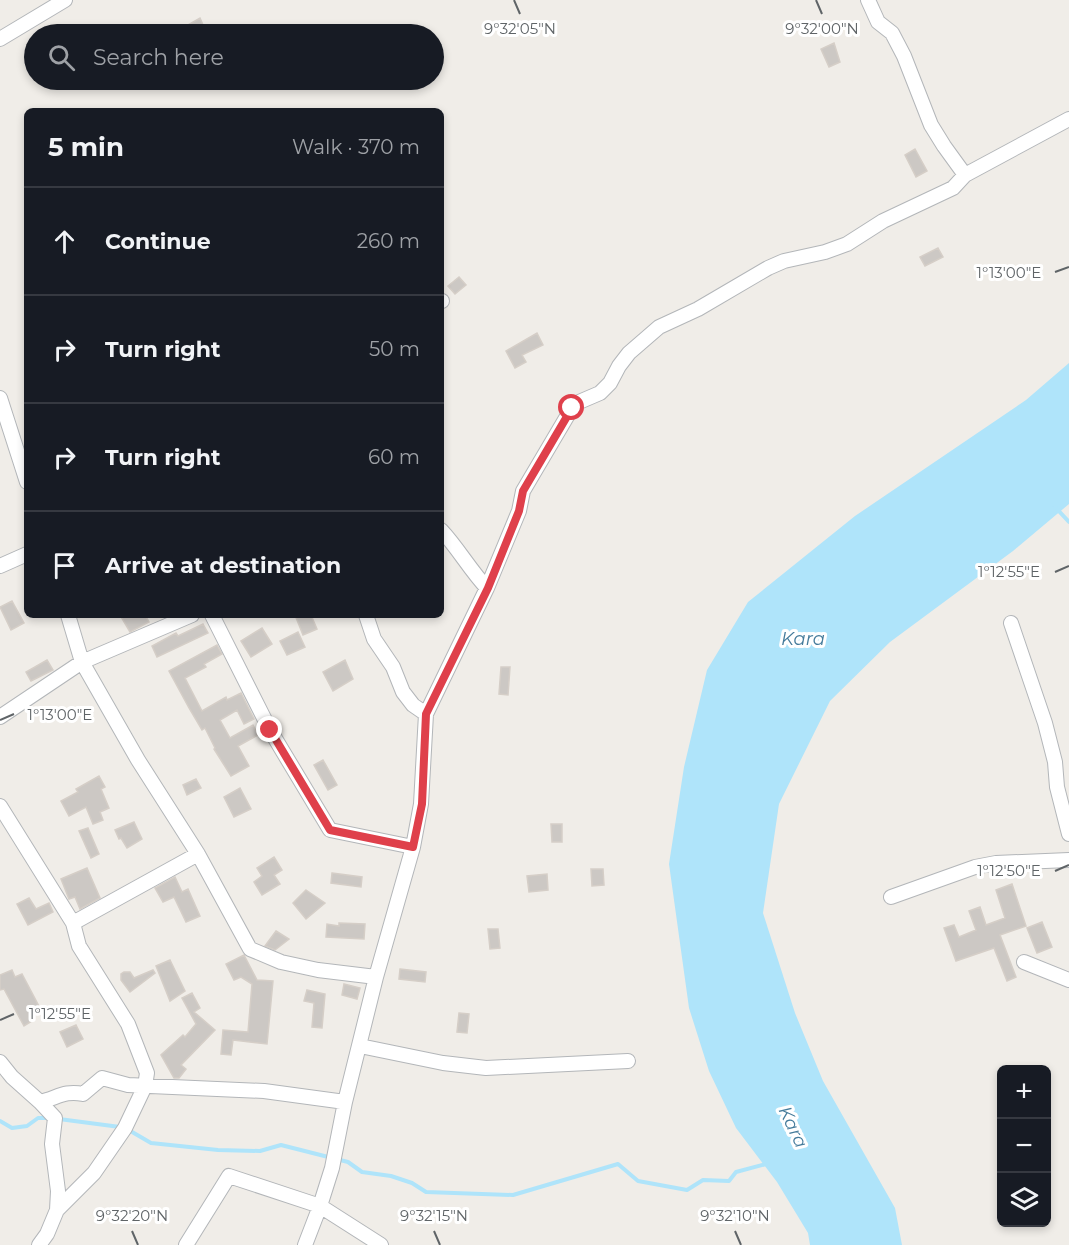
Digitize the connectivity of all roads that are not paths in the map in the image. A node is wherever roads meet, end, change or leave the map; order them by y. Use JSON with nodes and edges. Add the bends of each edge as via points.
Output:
{"nodes":[{"id":1,"x":65,"y":0,"type":"edge"},
{"id":2,"x":868,"y":0,"type":"edge"},
{"id":3,"x":25,"y":24,"type":"edge"},
{"id":4,"x":24,"y":25,"type":"edge"},
{"id":5,"x":0,"y":39,"type":"edge"},
{"id":6,"x":1069,"y":119,"type":"edge"},
{"id":7,"x":965,"y":174,"type":"junction"},
{"id":8,"x":0,"y":398,"type":"edge"},
{"id":9,"x":24,"y":473,"type":"edge"},
{"id":10,"x":444,"y":533,"type":"edge"},
{"id":11,"x":24,"y":555,"type":"edge"},
{"id":12,"x":0,"y":566,"type":"edge"},
{"id":13,"x":488,"y":588,"type":"junction"},
{"id":14,"x":69,"y":618,"type":"edge"},
{"id":15,"x":185,"y":618,"type":"edge"},
{"id":16,"x":214,"y":618,"type":"edge"},
{"id":17,"x":367,"y":618,"type":"edge"},
{"id":18,"x":1011,"y":623,"type":"dead end"},
{"id":19,"x":82,"y":662,"type":"junction"},
{"id":20,"x":426,"y":714,"type":"junction"},
{"id":21,"x":0,"y":717,"type":"edge"},
{"id":22,"x":0,"y":806,"type":"edge"},
{"id":23,"x":1069,"y":834,"type":"edge"},
{"id":24,"x":413,"y":847,"type":"junction"},
{"id":25,"x":198,"y":854,"type":"junction"},
{"id":26,"x":1069,"y":860,"type":"edge"},
{"id":27,"x":891,"y":897,"type":"dead end"},
{"id":28,"x":73,"y":923,"type":"junction"},
{"id":29,"x":1024,"y":962,"type":"dead end"},
{"id":30,"x":376,"y":977,"type":"junction"},
{"id":31,"x":1069,"y":980,"type":"edge"},
{"id":32,"x":360,"y":1046,"type":"junction"},
{"id":33,"x":628,"y":1061,"type":"dead end"},
{"id":34,"x":0,"y":1062,"type":"edge"},
{"id":35,"x":146,"y":1086,"type":"junction"},
{"id":36,"x":40,"y":1102,"type":"junction"},
{"id":37,"x":345,"y":1102,"type":"junction"},
{"id":38,"x":320,"y":1206,"type":"junction"},
{"id":39,"x":57,"y":1210,"type":"junction"},
{"id":40,"x":39,"y":1245,"type":"edge"},
{"id":41,"x":186,"y":1245,"type":"edge"},
{"id":42,"x":305,"y":1245,"type":"edge"},
{"id":43,"x":381,"y":1245,"type":"edge"}],
"edges":[{"from":1,"to":3,"type":"street"},
{"from":2,"to":7,"type":"street","via":[[904,56],[931,125]]},
{"from":4,"to":5,"type":"street"},
{"from":6,"to":7,"type":"street"},
{"from":7,"to":13,"type":"street","via":[[953,188],[883,221],[848,244],[768,268],[659,327],[643,340],[600,393],[572,408],[523,491],[519,511]]},
{"from":8,"to":9,"type":"street"},
{"from":10,"to":13,"type":"street","via":[[471,572]]},
{"from":11,"to":12,"type":"street"},
{"from":13,"to":20,"type":"street"},
{"from":14,"to":19,"type":"street"},
{"from":15,"to":19,"type":"street"},
{"from":16,"to":24,"type":"street","via":[[270,730],[330,830]]},
{"from":17,"to":20,"type":"street","via":[[403,692]]},
{"from":18,"to":23,"type":"street","via":[[1045,723]]},
{"from":19,"to":21,"type":"street"},
{"from":19,"to":25,"type":"street"},
{"from":20,"to":24,"type":"street","via":[[422,804]]},
{"from":22,"to":28,"type":"street"},
{"from":24,"to":30,"type":"street"},
{"from":25,"to":28,"type":"street"},
{"from":25,"to":30,"type":"street","via":[[250,949],[280,962]]},
{"from":26,"to":27,"type":"street","via":[[975,867]]},
{"from":28,"to":35,"type":"street","via":[[79,946],[128,1024],[147,1073]]},
{"from":29,"to":31,"type":"street"},
{"from":30,"to":32,"type":"street"},
{"from":32,"to":33,"type":"street","via":[[486,1068]]},
{"from":32,"to":37,"type":"street"},
{"from":34,"to":36,"type":"street"},
{"from":35,"to":36,"type":"street","via":[[102,1078],[83,1094],[62,1093]]},
{"from":35,"to":37,"type":"street","via":[[264,1091]]},
{"from":35,"to":39,"type":"street","via":[[125,1128],[94,1173]]},
{"from":36,"to":39,"type":"street","via":[[55,1118],[52,1144]]},
{"from":37,"to":38,"type":"street"},
{"from":38,"to":41,"type":"street","via":[[229,1176]]},
{"from":38,"to":42,"type":"street"},
{"from":38,"to":43,"type":"street"},
{"from":39,"to":40,"type":"street"}]}
